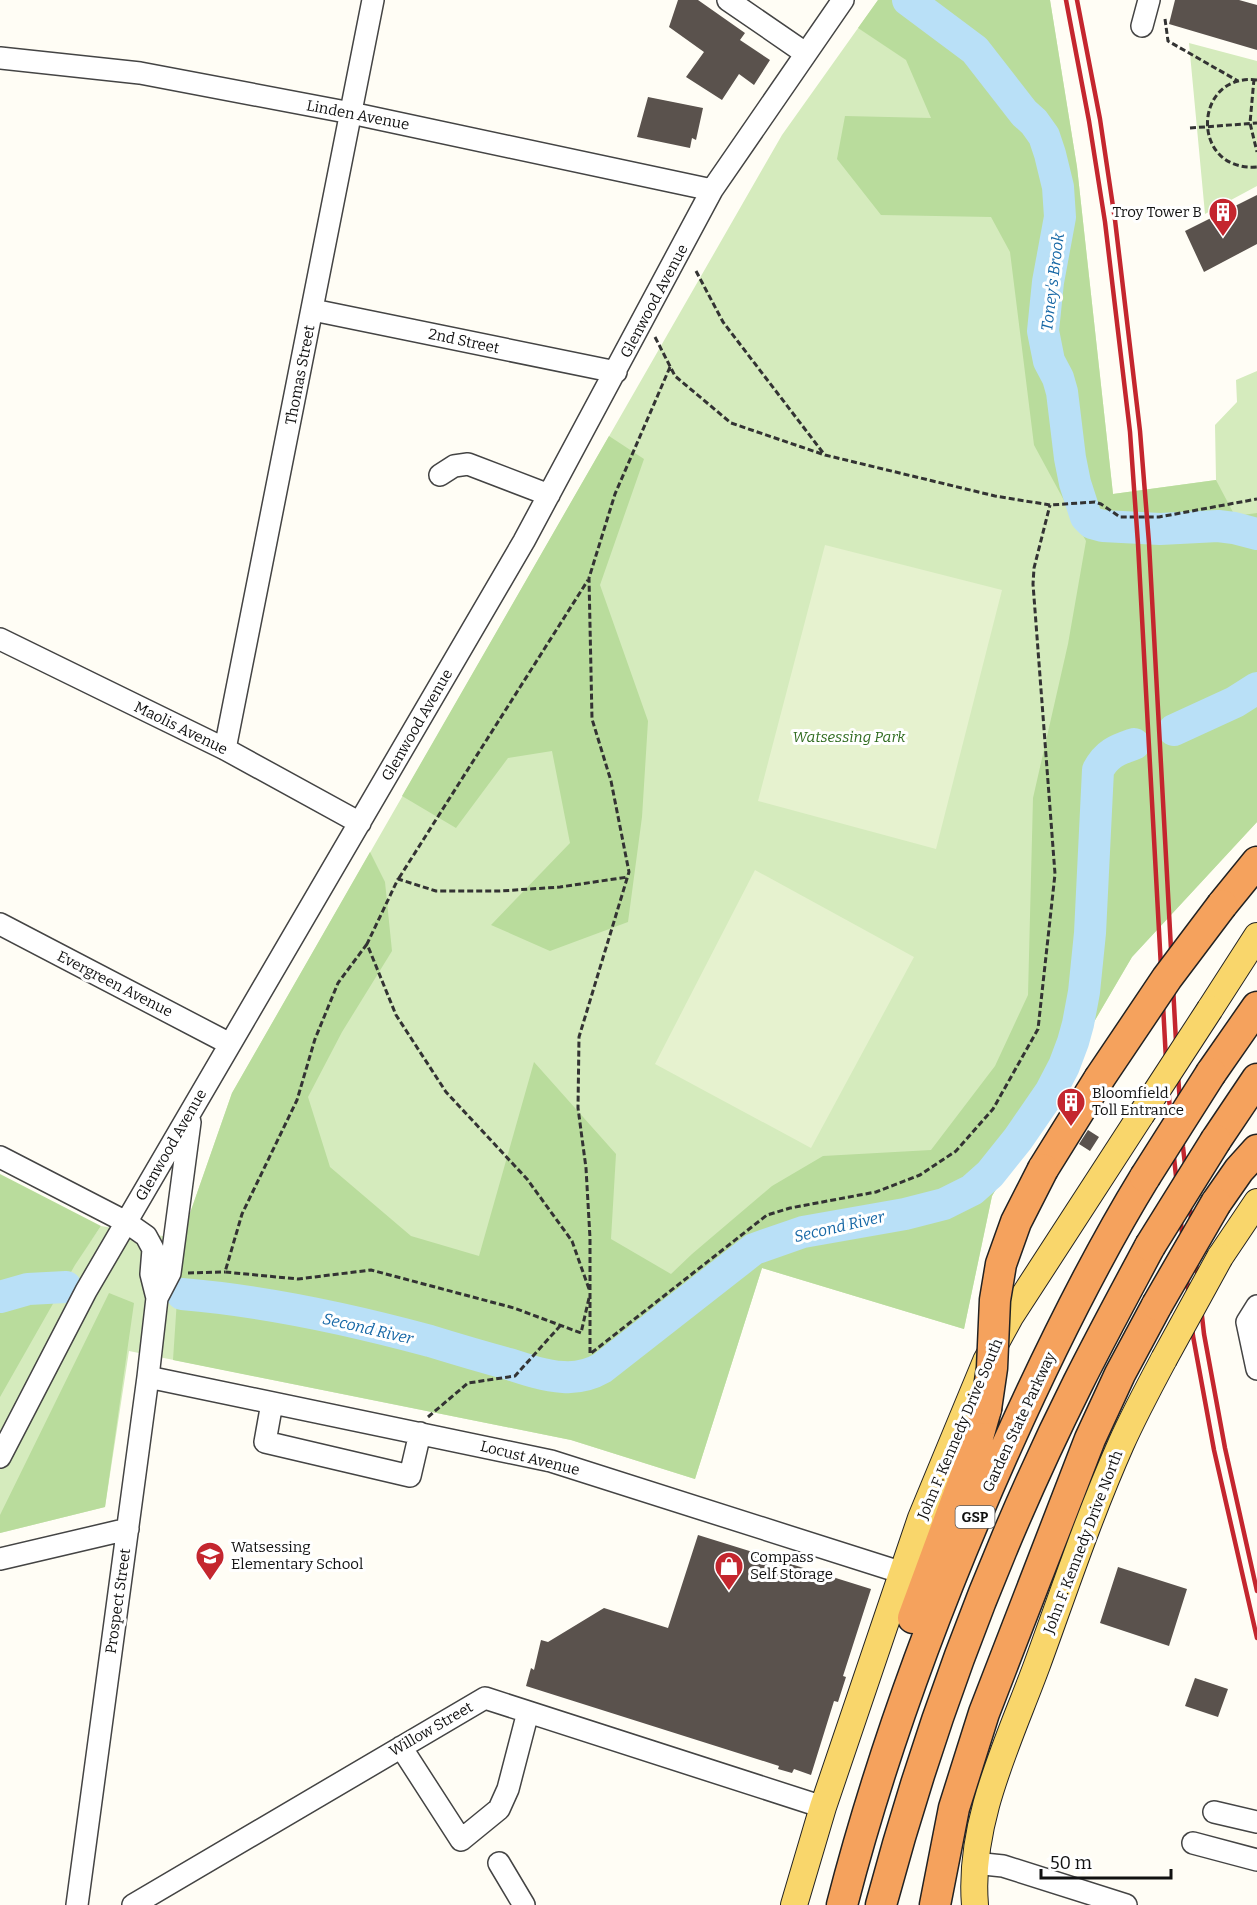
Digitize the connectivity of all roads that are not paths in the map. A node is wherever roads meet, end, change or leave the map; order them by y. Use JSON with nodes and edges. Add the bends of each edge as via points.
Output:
{"nodes":[{"id":1,"x":373,"y":0,"type":"edge"},
{"id":2,"x":843,"y":0,"type":"edge"},
{"id":3,"x":1149,"y":0,"type":"edge"},
{"id":4,"x":735,"y":2,"type":"edge"},
{"id":5,"x":1142,"y":26,"type":"dead end"},
{"id":6,"x":805,"y":53,"type":"junction"},
{"id":7,"x":0,"y":58,"type":"edge"},
{"id":8,"x":351,"y":113,"type":"junction"},
{"id":9,"x":712,"y":190,"type":"junction"},
{"id":10,"x":313,"y":310,"type":"junction"},
{"id":11,"x":616,"y":372,"type":"junction"},
{"id":12,"x":440,"y":475,"type":"dead end"},
{"id":13,"x":549,"y":495,"type":"junction"},
{"id":14,"x":0,"y":639,"type":"edge"},
{"id":15,"x":225,"y":749,"type":"junction"},
{"id":16,"x":360,"y":823,"type":"junction"},
{"id":17,"x":1257,"y":862,"type":"edge"},
{"id":18,"x":0,"y":924,"type":"edge"},
{"id":19,"x":1257,"y":936,"type":"edge"},
{"id":20,"x":1257,"y":1007,"type":"edge"},
{"id":21,"x":230,"y":1044,"type":"junction"},
{"id":22,"x":1257,"y":1079,"type":"edge"},
{"id":23,"x":192,"y":1109,"type":"junction"},
{"id":24,"x":1257,"y":1150,"type":"edge"},
{"id":25,"x":0,"y":1156,"type":"edge"},
{"id":26,"x":1257,"y":1202,"type":"edge"},
{"id":27,"x":126,"y":1222,"type":"junction"},
{"id":28,"x":158,"y":1298,"type":"junction"},
{"id":29,"x":1257,"y":1306,"type":"edge"},
{"id":30,"x":1257,"y":1369,"type":"edge"},
{"id":31,"x":148,"y":1377,"type":"junction"},
{"id":32,"x":272,"y":1403,"type":"junction"},
{"id":33,"x":415,"y":1433,"type":"junction"},
{"id":34,"x":0,"y":1456,"type":"edge"},
{"id":35,"x":128,"y":1528,"type":"junction"},
{"id":36,"x":0,"y":1559,"type":"edge"},
{"id":37,"x":903,"y":1573,"type":"junction"},
{"id":38,"x":528,"y":1712,"type":"junction"},
{"id":39,"x":401,"y":1747,"type":"junction"},
{"id":40,"x":823,"y":1807,"type":"junction"},
{"id":41,"x":1214,"y":1812,"type":"dead end"},
{"id":42,"x":1257,"y":1822,"type":"edge"},
{"id":43,"x":1193,"y":1843,"type":"dead end"},
{"id":44,"x":1257,"y":1860,"type":"edge"},
{"id":45,"x":499,"y":1863,"type":"dead end"},
{"id":46,"x":974,"y":1863,"type":"junction"},
{"id":47,"x":846,"y":1891,"type":"edge"},
{"id":48,"x":77,"y":1905,"type":"edge"},
{"id":49,"x":133,"y":1905,"type":"edge"},
{"id":50,"x":524,"y":1905,"type":"edge"},
{"id":51,"x":794,"y":1905,"type":"edge"},
{"id":52,"x":881,"y":1905,"type":"edge"},
{"id":53,"x":935,"y":1905,"type":"edge"},
{"id":54,"x":975,"y":1905,"type":"edge"},
{"id":55,"x":1126,"y":1905,"type":"edge"}],
"edges":[{"from":1,"to":8,"type":"street","name":"Thomas Street"},
{"from":2,"to":6,"type":"street","name":"Glenwood Avenue"},
{"from":3,"to":5,"type":"street"},
{"from":4,"to":6,"type":"street"},
{"from":6,"to":9,"type":"street","name":"Glenwood Avenue"},
{"from":7,"to":8,"type":"street","name":"Linden Avenue","via":[[140,73]]},
{"from":8,"to":9,"type":"street","name":"Linden Avenue"},
{"from":8,"to":10,"type":"street","name":"Thomas Street"},
{"from":9,"to":11,"type":"street","name":"Glenwood Avenue"},
{"from":10,"to":11,"type":"street","name":"2nd Street"},
{"from":10,"to":15,"type":"street","name":"Thomas Street"},
{"from":11,"to":13,"type":"street","name":"Glenwood Avenue"},
{"from":12,"to":13,"type":"street","via":[[454,466],[468,464]]},
{"from":13,"to":16,"type":"street","name":"Glenwood Avenue"},
{"from":14,"to":15,"type":"street","name":"Maolis Avenue"},
{"from":15,"to":16,"type":"street","name":"Maolis Avenue"},
{"from":16,"to":21,"type":"street","name":"Glenwood Avenue"},
{"from":17,"to":47,"type":"highway","bridge":true,"via":[[1167,978],[1099,1079],[1043,1169],[1016,1222],[996,1292],[986,1409],[890,1686]]},
{"from":18,"to":21,"type":"street","name":"Evergreen Avenue"},
{"from":19,"to":37,"type":"main road","name":"John F. Kennedy Drive South","bridge":true,"via":[[993,1347],[932,1488]]},
{"from":20,"to":47,"type":"highway","name":"Garden State Parkway","number":"GSP","bridge":true,"via":[[1145,1176],[1056,1341],[944,1595],[876,1786]]},
{"from":21,"to":23,"type":"street","name":"Glenwood Avenue"},
{"from":22,"to":52,"type":"highway","number":"GSP","bridge":true,"via":[[1150,1246],[1078,1382],[999,1557],[931,1739]]},
{"from":23,"to":27,"type":"street","name":"Glenwood Avenue"},
{"from":23,"to":28,"type":"street","name":"Prospect Street","via":[[170,1273]]},
{"from":24,"to":53,"type":"highway","bridge":true,"via":[[1216,1203],[1157,1305],[1084,1454],[984,1713],[954,1808]]},
{"from":25,"to":27,"type":"street","name":"Prospect Street"},
{"from":26,"to":46,"type":"main road","name":"John F. Kennedy Drive North","bridge":true,"via":[[1220,1257],[1164,1359],[1101,1491],[992,1785]]},
{"from":27,"to":28,"type":"street","name":"Prospect Street","via":[[150,1241],[151,1274]]},
{"from":27,"to":34,"type":"street","name":"Glenwood Avenue"},
{"from":28,"to":31,"type":"street","name":"Prospect Street"},
{"from":29,"to":30,"type":"street","via":[[1247,1322]]},
{"from":31,"to":32,"type":"street","name":"Locust Avenue"},
{"from":31,"to":35,"type":"street","name":"Prospect Street"},
{"from":32,"to":33,"type":"street","name":"Locust Avenue"},
{"from":32,"to":33,"type":"street","via":[[265,1442],[410,1476]]},
{"from":33,"to":37,"type":"street","name":"Locust Avenue","via":[[568,1466]]},
{"from":35,"to":36,"type":"street"},
{"from":35,"to":48,"type":"street","name":"Prospect Street"},
{"from":37,"to":40,"type":"main road","name":"John F. Kennedy Drive South"},
{"from":38,"to":39,"type":"street","name":"Willow Street","via":[[485,1698]]},
{"from":38,"to":39,"type":"street","via":[[499,1809],[461,1840]]},
{"from":38,"to":40,"type":"street","name":"Willow Street"},
{"from":39,"to":49,"type":"street","name":"Willow Street"},
{"from":40,"to":51,"type":"main road","name":"John F. Kennedy Drive South"},
{"from":41,"to":42,"type":"street"},
{"from":43,"to":44,"type":"street"},
{"from":45,"to":50,"type":"street"},
{"from":46,"to":54,"type":"main road","name":"John F. Kennedy Drive North"},
{"from":46,"to":55,"type":"street","via":[[1003,1866]]}]}
